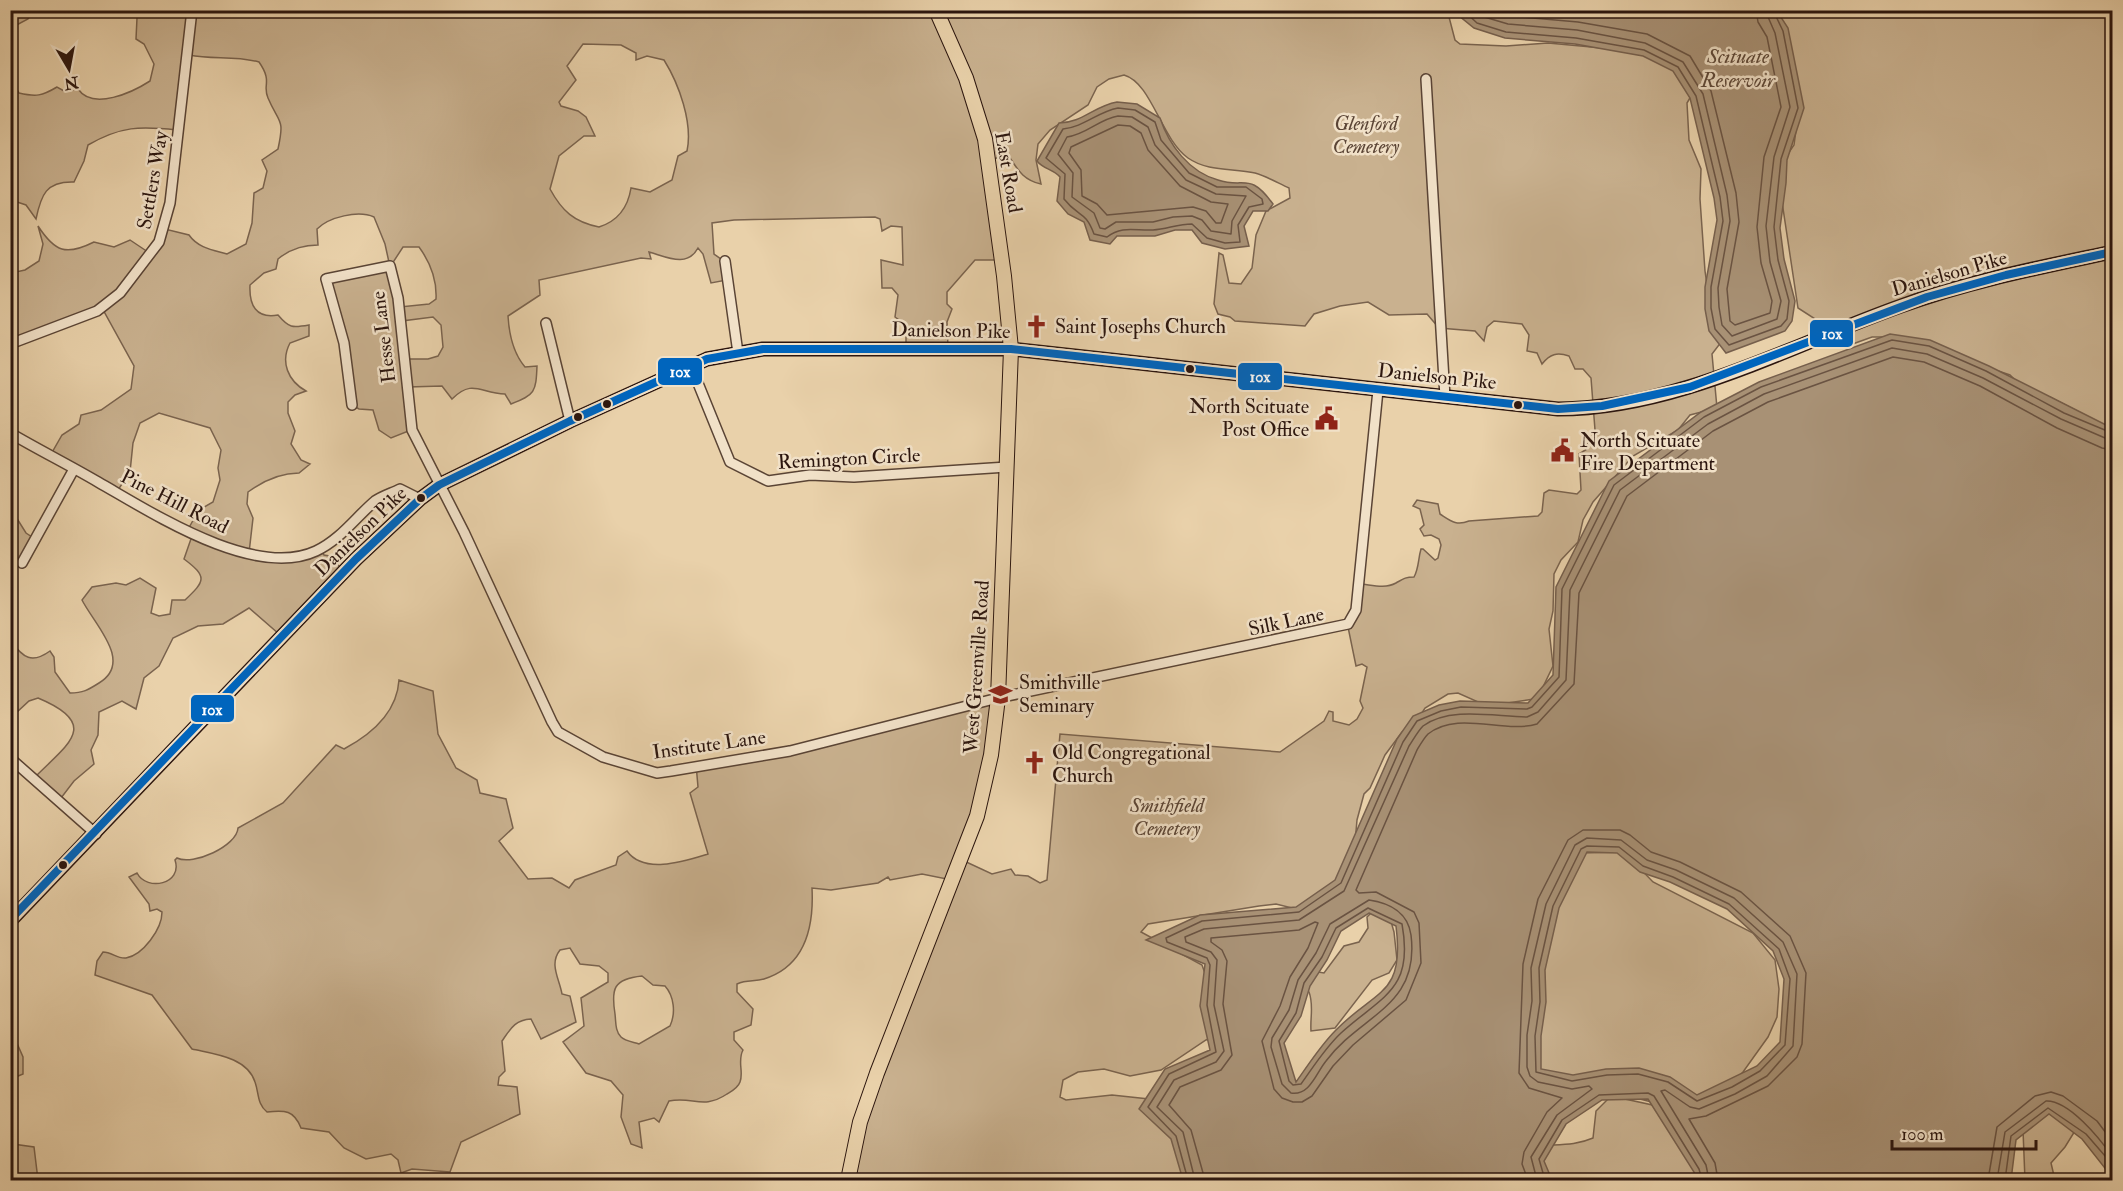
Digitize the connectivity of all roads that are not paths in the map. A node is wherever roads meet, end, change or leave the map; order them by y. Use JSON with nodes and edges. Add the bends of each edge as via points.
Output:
{"nodes":[{"id":1,"x":192,"y":10,"type":"edge"},
{"id":2,"x":936,"y":10,"type":"edge"},
{"id":3,"x":1426,"y":79,"type":"dead end"},
{"id":4,"x":2112,"y":252,"type":"edge"},
{"id":5,"x":725,"y":261,"type":"dead end"},
{"id":6,"x":546,"y":323,"type":"dead end"},
{"id":7,"x":10,"y":344,"type":"edge"},
{"id":8,"x":1011,"y":349,"type":"junction"},
{"id":9,"x":738,"y":353,"type":"junction"},
{"id":10,"x":691,"y":366,"type":"junction"},
{"id":11,"x":1378,"y":390,"type":"junction"},
{"id":12,"x":1445,"y":397,"type":"junction"},
{"id":13,"x":352,"y":405,"type":"dead end"},
{"id":14,"x":570,"y":421,"type":"junction"},
{"id":15,"x":10,"y":433,"type":"edge"},
{"id":16,"x":1007,"y":467,"type":"junction"},
{"id":17,"x":74,"y":469,"type":"junction"},
{"id":18,"x":440,"y":485,"type":"junction"},
{"id":19,"x":420,"y":499,"type":"junction"},
{"id":20,"x":22,"y":563,"type":"dead end"},
{"id":21,"x":998,"y":698,"type":"junction"},
{"id":22,"x":10,"y":759,"type":"edge"},
{"id":23,"x":96,"y":834,"type":"junction"},
{"id":24,"x":10,"y":921,"type":"edge"},
{"id":25,"x":848,"y":1180,"type":"edge"}],
"edges":[{"from":1,"to":7,"type":"street","name":"Settlers Way","via":[[170,203],[159,242],[120,292],[97,311]]},
{"from":2,"to":8,"type":"main road","name":"East Road","via":[[966,78],[985,139]]},
{"from":3,"to":12,"type":"street"},
{"from":4,"to":12,"type":"main road","name":"Danielson Pike","via":[[1902,305],[1767,359],[1657,395],[1595,408],[1558,409]]},
{"from":5,"to":9,"type":"street"},
{"from":6,"to":14,"type":"street"},
{"from":8,"to":9,"type":"main road","name":"Danielson Pike","via":[[814,348]]},
{"from":8,"to":11,"type":"main road","name":"Danielson Pike"},
{"from":8,"to":16,"type":"main road","name":"West Greenville Road"},
{"from":9,"to":10,"type":"main road","name":"Danielson Pike"},
{"from":10,"to":14,"type":"main road","name":"Danielson Pike"},
{"from":10,"to":16,"type":"street","name":"Remington Circle","via":[[730,462],[768,481],[810,475],[854,477]]},
{"from":11,"to":12,"type":"main road","name":"Danielson Pike"},
{"from":11,"to":21,"type":"street","name":"Silk Lane","via":[[1356,610],[1348,624]]},
{"from":13,"to":18,"type":"street","name":"Hesse Lane","via":[[344,343],[326,279],[390,266],[398,298],[412,430]]},
{"from":14,"to":18,"type":"main road","name":"Danielson Pike"},
{"from":15,"to":17,"type":"street","name":"Pine Hill Road"},
{"from":16,"to":21,"type":"main road","name":"West Greenville Road"},
{"from":17,"to":19,"type":"street","name":"Pine Hill Road","via":[[189,533],[234,551],[266,556],[315,551],[333,541],[377,500],[400,489]]},
{"from":17,"to":20,"type":"street"},
{"from":18,"to":19,"type":"main road","name":"Danielson Pike"},
{"from":18,"to":21,"type":"street","name":"Institute Lane","via":[[552,722],[558,732],[603,757],[657,773],[671,771],[790,751]]},
{"from":19,"to":23,"type":"main road","name":"Danielson Pike","via":[[356,559]]},
{"from":21,"to":25,"type":"main road","name":"West Greenville Road","via":[[991,755],[977,816],[877,1073],[860,1122]]},
{"from":22,"to":23,"type":"street"},
{"from":23,"to":24,"type":"main road","name":"Danielson Pike"}]}
